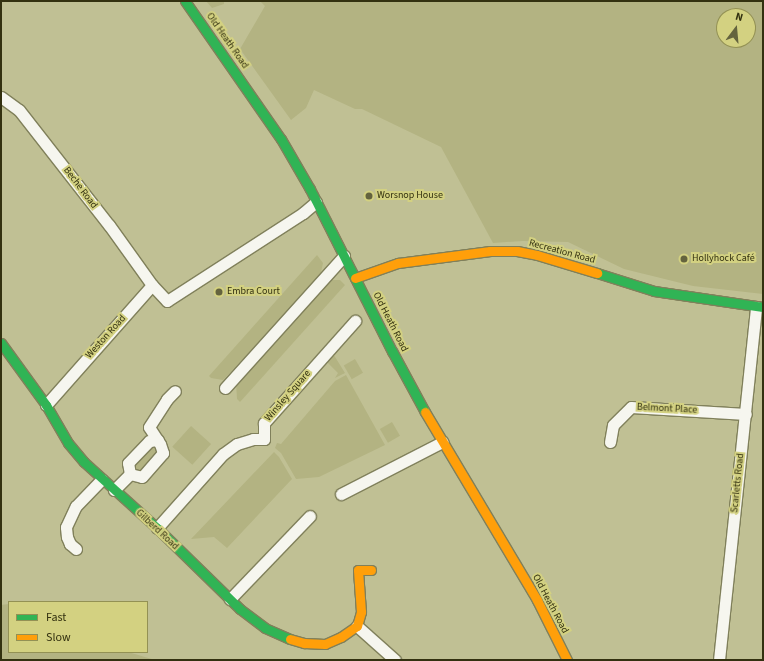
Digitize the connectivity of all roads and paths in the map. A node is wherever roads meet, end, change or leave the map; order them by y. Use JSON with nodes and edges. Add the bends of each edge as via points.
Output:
{"nodes":[{"id":1,"x":185,"y":1,"type":"edge"},
{"id":2,"x":1,"y":97,"type":"edge"},
{"id":3,"x":316,"y":202,"type":"junction"},
{"id":4,"x":344,"y":256,"type":"junction"},
{"id":5,"x":355,"y":278,"type":"junction"},
{"id":6,"x":152,"y":286,"type":"junction"},
{"id":7,"x":760,"y":307,"type":"edge"},
{"id":8,"x":355,"y":321,"type":"dead end"},
{"id":9,"x":1,"y":343,"type":"edge"},
{"id":10,"x":225,"y":388,"type":"dead end"},
{"id":11,"x":175,"y":391,"type":"dead end"},
{"id":12,"x":46,"y":405,"type":"junction"},
{"id":13,"x":746,"y":414,"type":"junction"},
{"id":14,"x":158,"y":440,"type":"junction"},
{"id":15,"x":442,"y":442,"type":"junction"},
{"id":16,"x":610,"y":442,"type":"dead end"},
{"id":17,"x":130,"y":474,"type":"junction"},
{"id":18,"x":102,"y":479,"type":"junction"},
{"id":19,"x":114,"y":490,"type":"junction"},
{"id":20,"x":341,"y":494,"type":"dead end"},
{"id":21,"x":310,"y":516,"type":"dead end"},
{"id":22,"x":157,"y":528,"type":"junction"},
{"id":23,"x":76,"y":549,"type":"dead end"},
{"id":24,"x":371,"y":570,"type":"dead end"},
{"id":25,"x":230,"y":599,"type":"junction"},
{"id":26,"x":357,"y":626,"type":"junction"},
{"id":27,"x":395,"y":660,"type":"edge"},
{"id":28,"x":566,"y":660,"type":"edge"},
{"id":29,"x":719,"y":660,"type":"edge"}],
"edges":[{"from":1,"to":3,"type":"street","name":"Old Heath Road","via":[[281,139]]},
{"from":2,"to":6,"type":"street","name":"Beche Road","via":[[19,110],[29,122],[109,225]]},
{"from":3,"to":4,"type":"street","name":"Old Heath Road"},
{"from":3,"to":6,"type":"street","via":[[167,301]]},
{"from":4,"to":5,"type":"street","name":"Old Heath Road"},
{"from":4,"to":10,"type":"street"},
{"from":5,"to":7,"type":"street","name":"Recreation Road","via":[[398,263],[490,251],[516,251],[569,264],[654,291]]},
{"from":5,"to":15,"type":"street","name":"Old Heath Road"},
{"from":6,"to":12,"type":"street","name":"Weston Road"},
{"from":7,"to":13,"type":"street","name":"Scarletts Road"},
{"from":8,"to":22,"type":"street","name":"Winsley Square","via":[[264,423],[264,439],[253,439],[237,444],[222,454]]},
{"from":9,"to":12,"type":"street","name":"Gilberd Road"},
{"from":11,"to":14,"type":"street","via":[[149,427]]},
{"from":12,"to":18,"type":"street","name":"Gilberd Road","via":[[68,443]]},
{"from":13,"to":16,"type":"street","name":"Belmont Place","via":[[631,407],[613,426]]},
{"from":13,"to":29,"type":"street","name":"Scarletts Road"},
{"from":14,"to":17,"type":"street","via":[[149,441],[128,463]]},
{"from":14,"to":17,"type":"street","via":[[163,453],[142,476]]},
{"from":15,"to":20,"type":"street"},
{"from":15,"to":28,"type":"street","name":"Old Heath Road","via":[[537,600]]},
{"from":17,"to":19,"type":"street"},
{"from":18,"to":19,"type":"street","name":"Gilberd Road"},
{"from":18,"to":23,"type":"street","via":[[76,506],[66,527],[70,544]]},
{"from":19,"to":22,"type":"street","name":"Gilberd Road"},
{"from":21,"to":25,"type":"street"},
{"from":22,"to":25,"type":"street","name":"Gilberd Road"},
{"from":24,"to":26,"type":"street","via":[[358,570],[361,612]]},
{"from":25,"to":26,"type":"street","name":"Gilberd Road","via":[[266,628],[304,643],[325,644]]},
{"from":26,"to":27,"type":"street"}]}
